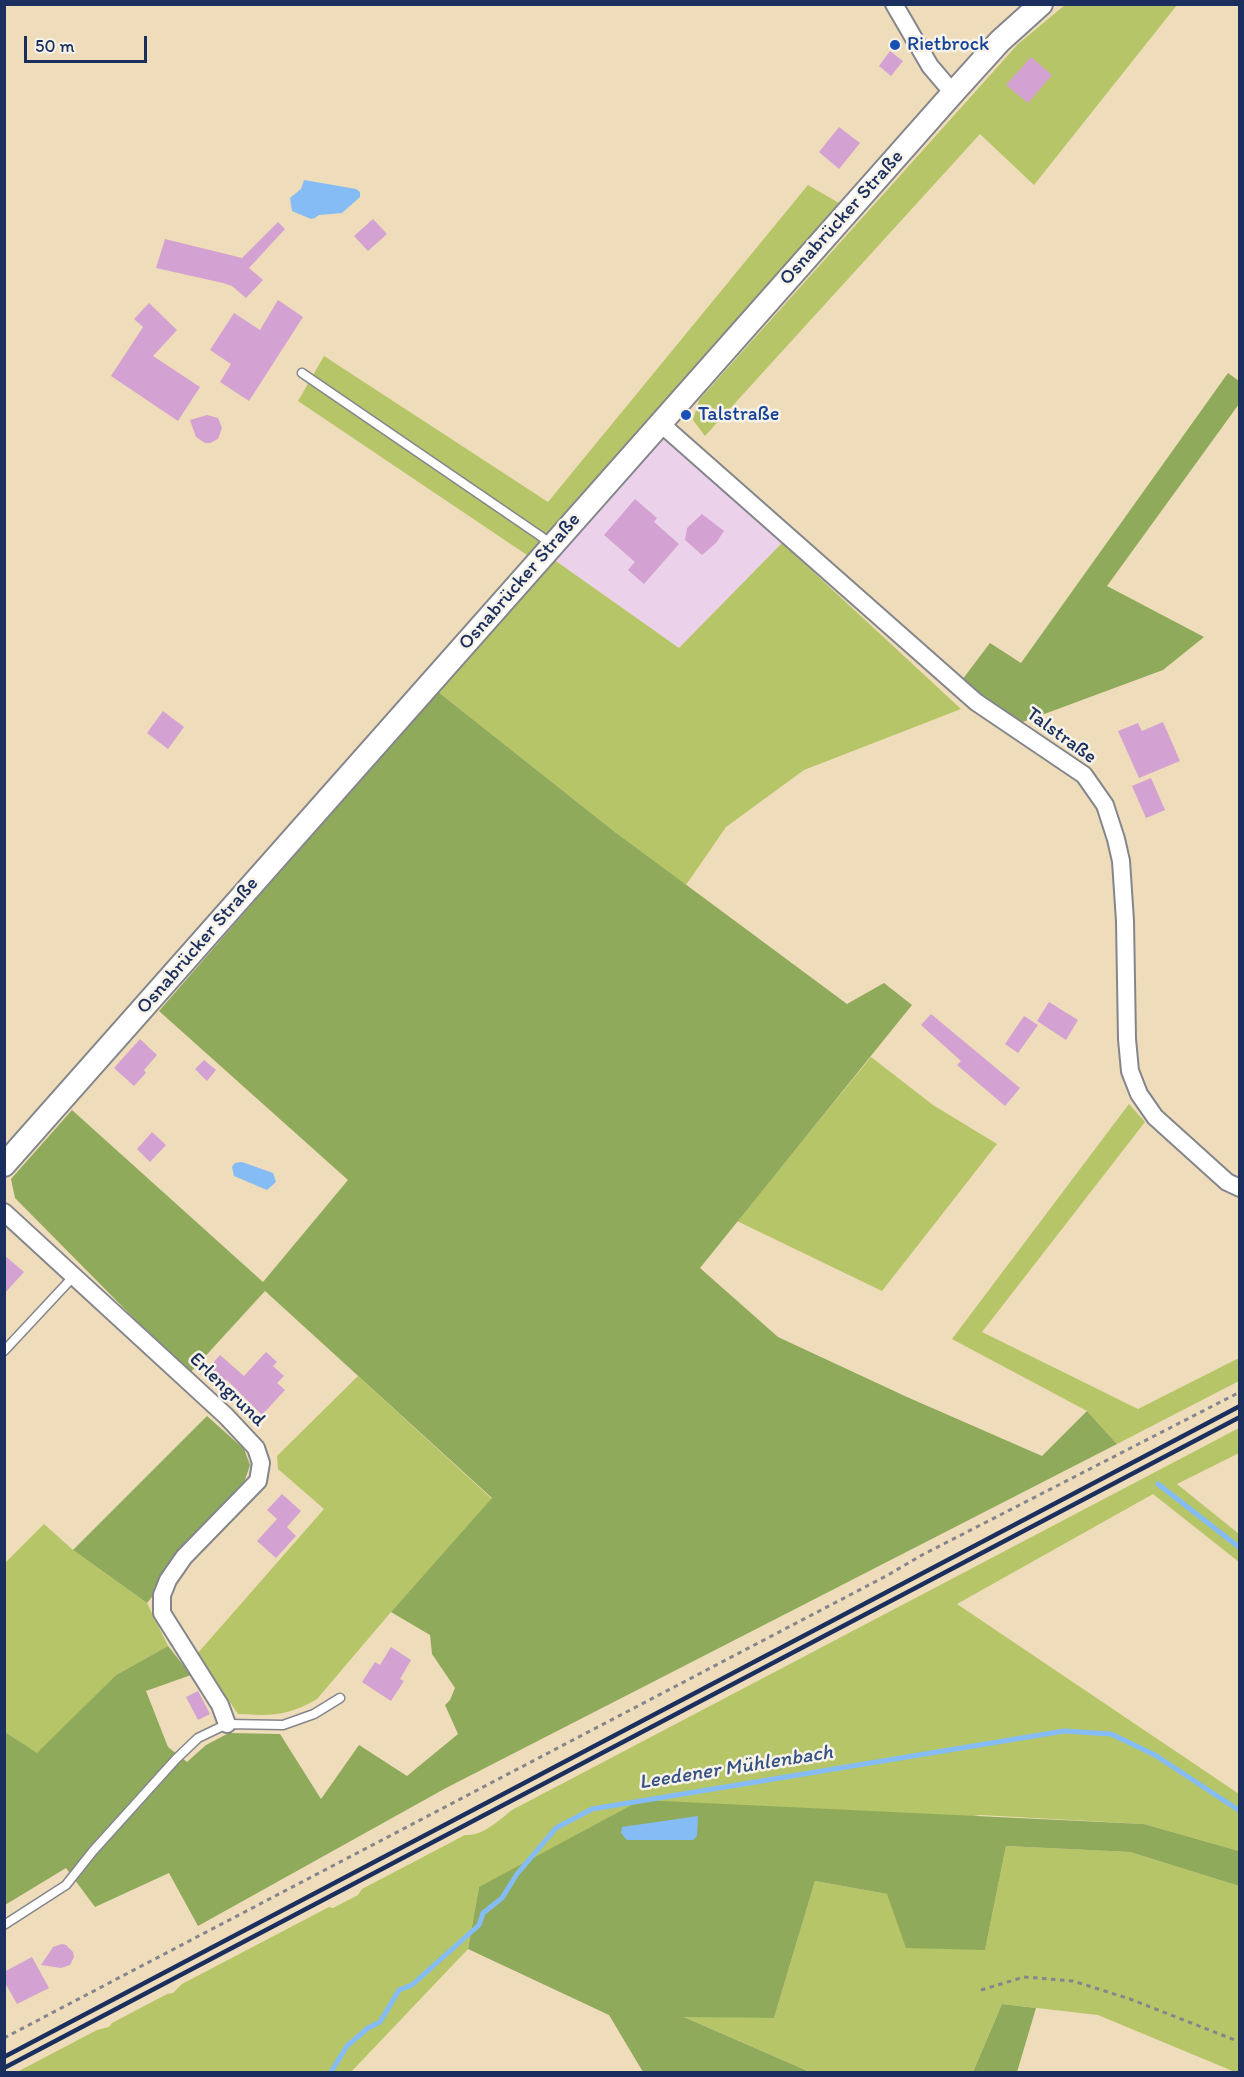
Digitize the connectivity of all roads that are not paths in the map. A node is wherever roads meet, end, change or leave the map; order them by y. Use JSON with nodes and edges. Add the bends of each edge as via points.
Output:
{"nodes":[{"id":1,"x":894,"y":4,"type":"edge"},
{"id":2,"x":1041,"y":4,"type":"edge"},
{"id":3,"x":953,"y":93,"type":"junction"},
{"id":4,"x":302,"y":373,"type":"dead end"},
{"id":5,"x":660,"y":423,"type":"junction"},
{"id":6,"x":552,"y":545,"type":"junction"},
{"id":7,"x":4,"y":1165,"type":"edge"},
{"id":8,"x":1239,"y":1188,"type":"edge"},
{"id":9,"x":4,"y":1212,"type":"edge"},
{"id":10,"x":73,"y":1277,"type":"junction"},
{"id":11,"x":4,"y":1351,"type":"edge"},
{"id":12,"x":340,"y":1698,"type":"dead end"},
{"id":13,"x":227,"y":1724,"type":"junction"},
{"id":14,"x":4,"y":1924,"type":"edge"}],
"edges":[{"from":1,"to":3,"type":"street","via":[[930,66]]},
{"from":2,"to":3,"type":"main road","name":"Osnabrücker Straße","via":[[1000,41]]},
{"from":3,"to":5,"type":"main road","name":"Osnabrücker Straße"},
{"from":4,"to":6,"type":"lane"},
{"from":5,"to":6,"type":"main road","name":"Osnabrücker Straße"},
{"from":5,"to":8,"type":"street","name":"Talstraße","via":[[976,702],[1084,775],[1105,805],[1121,861],[1130,1071],[1139,1094],[1155,1117],[1227,1182]]},
{"from":6,"to":7,"type":"main road","name":"Osnabrücker Straße"},
{"from":9,"to":10,"type":"street","name":"Erlengrund"},
{"from":10,"to":11,"type":"lane"},
{"from":10,"to":13,"type":"street","name":"Erlengrund","via":[[226,1416],[259,1455],[258,1481],[184,1557],[162,1595],[162,1612],[220,1705]]},
{"from":12,"to":13,"type":"lane","via":[[314,1714],[283,1725]]},
{"from":13,"to":14,"type":"lane","via":[[198,1738],[176,1758],[66,1885]]}]}
